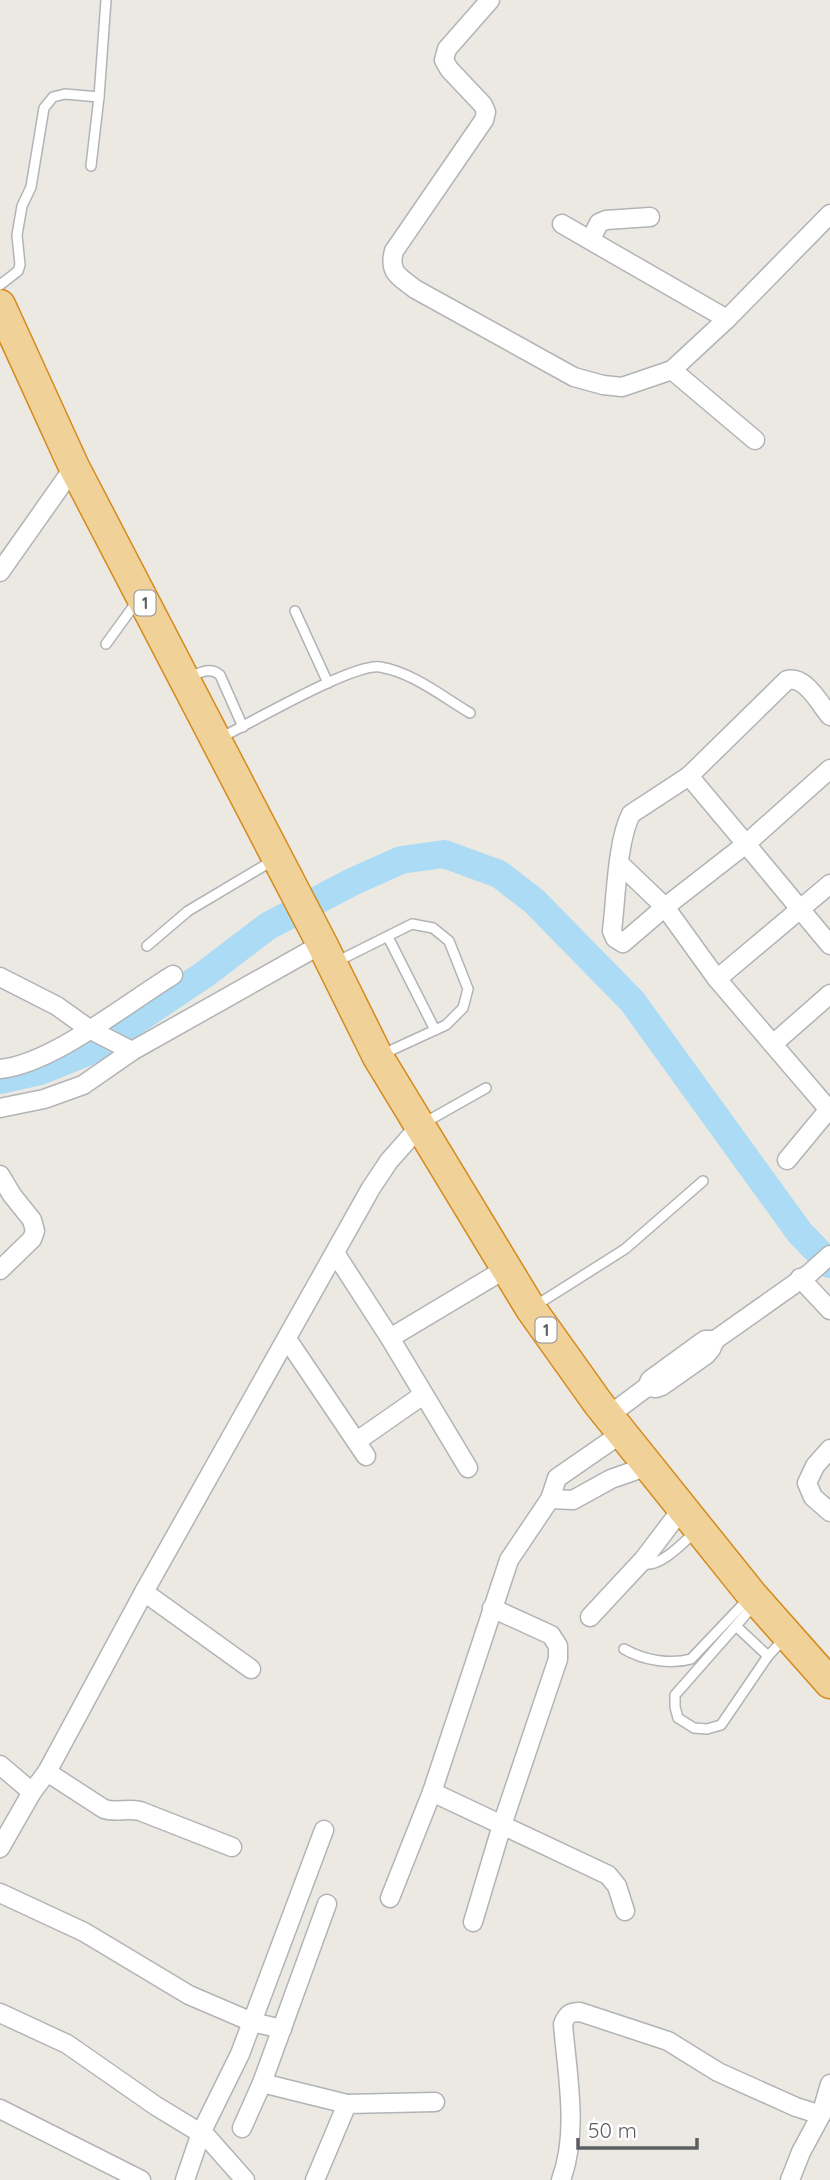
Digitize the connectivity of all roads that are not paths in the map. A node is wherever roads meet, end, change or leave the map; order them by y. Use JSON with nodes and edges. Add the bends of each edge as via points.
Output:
{"nodes":[{"id":1,"x":106,"y":0,"type":"edge"},
{"id":2,"x":490,"y":0,"type":"edge"},
{"id":3,"x":99,"y":97,"type":"junction"},
{"id":4,"x":91,"y":166,"type":"dead end"},
{"id":5,"x":830,"y":214,"type":"edge"},
{"id":6,"x":650,"y":217,"type":"dead end"},
{"id":7,"x":562,"y":224,"type":"dead end"},
{"id":8,"x":591,"y":239,"type":"junction"},
{"id":9,"x":1,"y":303,"type":"edge"},
{"id":10,"x":727,"y":320,"type":"junction"},
{"id":11,"x":672,"y":370,"type":"junction"},
{"id":12,"x":755,"y":440,"type":"dead end"},
{"id":13,"x":74,"y":467,"type":"junction"},
{"id":14,"x":0,"y":572,"type":"edge"},
{"id":15,"x":141,"y":596,"type":"junction"},
{"id":16,"x":295,"y":611,"type":"dead end"},
{"id":17,"x":106,"y":644,"type":"dead end"},
{"id":18,"x":184,"y":680,"type":"junction"},
{"id":19,"x":328,"y":683,"type":"junction"},
{"id":20,"x":470,"y":713,"type":"dead end"},
{"id":21,"x":830,"y":716,"type":"edge"},
{"id":22,"x":243,"y":727,"type":"junction"},
{"id":23,"x":216,"y":741,"type":"junction"},
{"id":24,"x":830,"y":769,"type":"edge"},
{"id":25,"x":689,"y":776,"type":"junction"},
{"id":26,"x":747,"y":844,"type":"junction"},
{"id":27,"x":276,"y":858,"type":"junction"},
{"id":28,"x":620,"y":864,"type":"junction"},
{"id":29,"x":830,"y":884,"type":"edge"},
{"id":30,"x":665,"y":907,"type":"junction"},
{"id":31,"x":799,"y":909,"type":"junction"},
{"id":32,"x":388,"y":937,"type":"junction"},
{"id":33,"x":830,"y":945,"type":"edge"},
{"id":34,"x":147,"y":946,"type":"dead end"},
{"id":35,"x":324,"y":949,"type":"junction"},
{"id":36,"x":173,"y":975,"type":"dead end"},
{"id":37,"x":0,"y":977,"type":"edge"},
{"id":38,"x":718,"y":979,"type":"junction"},
{"id":39,"x":830,"y":993,"type":"edge"},
{"id":40,"x":435,"y":1030,"type":"junction"},
{"id":41,"x":95,"y":1032,"type":"junction"},
{"id":42,"x":772,"y":1044,"type":"junction"},
{"id":43,"x":127,"y":1048,"type":"junction"},
{"id":44,"x":378,"y":1057,"type":"junction"},
{"id":45,"x":0,"y":1069,"type":"edge"},
{"id":46,"x":486,"y":1088,"type":"dead end"},
{"id":47,"x":0,"y":1108,"type":"edge"},
{"id":48,"x":830,"y":1110,"type":"edge"},
{"id":49,"x":420,"y":1126,"type":"junction"},
{"id":50,"x":787,"y":1160,"type":"dead end"},
{"id":51,"x":0,"y":1175,"type":"edge"},
{"id":52,"x":703,"y":1181,"type":"dead end"},
{"id":53,"x":335,"y":1253,"type":"junction"},
{"id":54,"x":829,"y":1256,"type":"edge"},
{"id":55,"x":507,"y":1268,"type":"junction"},
{"id":56,"x":0,"y":1270,"type":"edge"},
{"id":57,"x":805,"y":1275,"type":"junction"},
{"id":58,"x":531,"y":1309,"type":"junction"},
{"id":59,"x":830,"y":1310,"type":"edge"},
{"id":60,"x":390,"y":1338,"type":"junction"},
{"id":61,"x":287,"y":1339,"type":"junction"},
{"id":62,"x":423,"y":1395,"type":"junction"},
{"id":63,"x":615,"y":1424,"type":"junction"},
{"id":64,"x":830,"y":1449,"type":"edge"},
{"id":65,"x":648,"y":1466,"type":"junction"},
{"id":66,"x":468,"y":1468,"type":"dead end"},
{"id":67,"x":550,"y":1499,"type":"junction"},
{"id":68,"x":830,"y":1511,"type":"edge"},
{"id":69,"x":690,"y":1520,"type":"junction"},
{"id":70,"x":641,"y":1563,"type":"junction"},
{"id":71,"x":144,"y":1591,"type":"junction"},
{"id":72,"x":755,"y":1598,"type":"junction"},
{"id":73,"x":492,"y":1608,"type":"junction"},
{"id":74,"x":590,"y":1617,"type":"dead end"},
{"id":75,"x":736,"y":1626,"type":"junction"},
{"id":76,"x":778,"y":1646,"type":"junction"},
{"id":77,"x":624,"y":1649,"type":"dead end"},
{"id":78,"x":251,"y":1669,"type":"dead end"},
{"id":79,"x":830,"y":1683,"type":"edge"},
{"id":80,"x":0,"y":1765,"type":"edge"},
{"id":81,"x":47,"y":1772,"type":"junction"},
{"id":82,"x":432,"y":1791,"type":"junction"},
{"id":83,"x":32,"y":1792,"type":"junction"},
{"id":84,"x":502,"y":1825,"type":"junction"},
{"id":85,"x":324,"y":1830,"type":"dead end"},
{"id":86,"x":232,"y":1847,"type":"dead end"},
{"id":87,"x":0,"y":1848,"type":"edge"},
{"id":88,"x":0,"y":1893,"type":"edge"},
{"id":89,"x":390,"y":1898,"type":"dead end"},
{"id":90,"x":327,"y":1904,"type":"dead end"},
{"id":91,"x":625,"y":1911,"type":"dead end"},
{"id":92,"x":473,"y":1922,"type":"dead end"},
{"id":93,"x":0,"y":2013,"type":"edge"},
{"id":94,"x":270,"y":2026,"type":"junction"},
{"id":95,"x":262,"y":2083,"type":"junction"},
{"id":96,"x":830,"y":2084,"type":"edge"},
{"id":97,"x":435,"y":2102,"type":"dead end"},
{"id":98,"x":347,"y":2104,"type":"junction"},
{"id":99,"x":0,"y":2109,"type":"edge"},
{"id":100,"x":821,"y":2115,"type":"junction"},
{"id":101,"x":242,"y":2128,"type":"dead end"},
{"id":102,"x":201,"y":2133,"type":"junction"},
{"id":103,"x":233,"y":2170,"type":"edge"},
{"id":104,"x":141,"y":2180,"type":"edge"},
{"id":105,"x":186,"y":2180,"type":"edge"},
{"id":106,"x":315,"y":2180,"type":"edge"},
{"id":107,"x":561,"y":2180,"type":"edge"},
{"id":108,"x":790,"y":2180,"type":"edge"}],
"edges":[{"from":1,"to":3,"type":"lane"},
{"from":2,"to":11,"type":"street","via":[[447,50],[444,60],[486,111],[394,251],[391,262],[397,275],[574,377],[622,387]]},
{"from":3,"to":4,"type":"lane"},
{"from":3,"to":9,"type":"lane","via":[[65,94],[53,97],[44,108],[31,187],[17,235],[20,265]]},
{"from":5,"to":10,"type":"street"},
{"from":6,"to":8,"type":"street","via":[[606,219]]},
{"from":7,"to":8,"type":"street"},
{"from":8,"to":10,"type":"street"},
{"from":9,"to":13,"type":"highway","number":"1"},
{"from":10,"to":11,"type":"street"},
{"from":11,"to":12,"type":"street"},
{"from":13,"to":14,"type":"street"},
{"from":13,"to":15,"type":"highway","number":"1"},
{"from":15,"to":17,"type":"lane"},
{"from":15,"to":18,"type":"highway","number":"1"},
{"from":16,"to":19,"type":"lane"},
{"from":18,"to":22,"type":"lane","via":[[215,671]]},
{"from":18,"to":23,"type":"highway","number":"1"},
{"from":19,"to":20,"type":"lane","via":[[368,666],[391,669]]},
{"from":19,"to":22,"type":"lane"},
{"from":21,"to":25,"type":"street","via":[[802,682],[787,680]]},
{"from":22,"to":23,"type":"lane"},
{"from":23,"to":27,"type":"highway","number":"1"},
{"from":24,"to":26,"type":"street"},
{"from":25,"to":26,"type":"street"},
{"from":25,"to":28,"type":"street","via":[[631,814]]},
{"from":26,"to":30,"type":"street"},
{"from":26,"to":31,"type":"street"},
{"from":27,"to":34,"type":"lane","via":[[196,906]]},
{"from":27,"to":35,"type":"highway","number":"1"},
{"from":28,"to":30,"type":"street"},
{"from":28,"to":30,"type":"street","via":[[615,938],[624,943]]},
{"from":29,"to":31,"type":"street"},
{"from":30,"to":38,"type":"street"},
{"from":31,"to":33,"type":"street"},
{"from":31,"to":38,"type":"street"},
{"from":32,"to":35,"type":"lane"},
{"from":32,"to":40,"type":"lane"},
{"from":32,"to":40,"type":"lane","via":[[412,924],[433,928],[449,941],[468,989],[463,1008]]},
{"from":35,"to":43,"type":"street"},
{"from":35,"to":44,"type":"highway","number":"1"},
{"from":36,"to":41,"type":"street"},
{"from":37,"to":41,"type":"street"},
{"from":38,"to":42,"type":"street"},
{"from":39,"to":42,"type":"street"},
{"from":40,"to":44,"type":"lane"},
{"from":41,"to":43,"type":"street"},
{"from":41,"to":45,"type":"street"},
{"from":42,"to":48,"type":"street"},
{"from":43,"to":47,"type":"street","via":[[79,1087]]},
{"from":44,"to":49,"type":"highway","number":"1"},
{"from":46,"to":49,"type":"lane"},
{"from":48,"to":50,"type":"street"},
{"from":49,"to":53,"type":"street","via":[[382,1170]]},
{"from":49,"to":55,"type":"highway","number":"1"},
{"from":51,"to":56,"type":"street","via":[[35,1231]]},
{"from":52,"to":58,"type":"lane","via":[[625,1249]]},
{"from":53,"to":60,"type":"street"},
{"from":53,"to":61,"type":"street"},
{"from":54,"to":57,"type":"street"},
{"from":55,"to":58,"type":"highway","number":"1"},
{"from":55,"to":60,"type":"street"},
{"from":57,"to":59,"type":"street"},
{"from":57,"to":63,"type":"street","via":[[715,1340],[706,1355],[662,1386],[647,1387]]},
{"from":58,"to":63,"type":"highway","number":"1"},
{"from":60,"to":62,"type":"street"},
{"from":61,"to":62,"type":"street","via":[[361,1448]]},
{"from":61,"to":71,"type":"street"},
{"from":62,"to":66,"type":"street"},
{"from":63,"to":65,"type":"highway","number":"1"},
{"from":63,"to":67,"type":"street","via":[[557,1478]]},
{"from":64,"to":68,"type":"street","via":[[807,1483],[813,1497]]},
{"from":65,"to":67,"type":"street","via":[[573,1500]]},
{"from":65,"to":69,"type":"highway","number":"1"},
{"from":67,"to":73,"type":"street","via":[[509,1560]]},
{"from":69,"to":70,"type":"street"},
{"from":69,"to":70,"type":"lane","via":[[657,1563]]},
{"from":69,"to":72,"type":"highway","number":"1"},
{"from":70,"to":74,"type":"street"},
{"from":71,"to":78,"type":"street"},
{"from":71,"to":81,"type":"street"},
{"from":72,"to":75,"type":"lane"},
{"from":72,"to":76,"type":"highway","number":"1"},
{"from":72,"to":77,"type":"lane","via":[[691,1658],[657,1660]]},
{"from":73,"to":82,"type":"street"},
{"from":73,"to":84,"type":"street","via":[[551,1635],[558,1646],[558,1659]]},
{"from":75,"to":76,"type":"lane"},
{"from":75,"to":76,"type":"lane","via":[[675,1695],[678,1718],[694,1728],[721,1725]]},
{"from":76,"to":79,"type":"highway","number":"1"},
{"from":80,"to":83,"type":"street"},
{"from":81,"to":83,"type":"street"},
{"from":81,"to":86,"type":"street","via":[[104,1809],[140,1811]]},
{"from":82,"to":84,"type":"street"},
{"from":82,"to":89,"type":"street"},
{"from":83,"to":87,"type":"street"},
{"from":84,"to":91,"type":"street","via":[[608,1875]]},
{"from":84,"to":92,"type":"street"},
{"from":85,"to":94,"type":"street"},
{"from":88,"to":94,"type":"street","via":[[84,1932],[189,1995]]},
{"from":90,"to":94,"type":"street"},
{"from":93,"to":102,"type":"street","via":[[67,2044]]},
{"from":94,"to":95,"type":"street"},
{"from":94,"to":102,"type":"street","via":[[240,2054]]},
{"from":95,"to":98,"type":"street"},
{"from":95,"to":101,"type":"street"},
{"from":96,"to":100,"type":"street"},
{"from":97,"to":98,"type":"street"},
{"from":98,"to":106,"type":"street"},
{"from":99,"to":104,"type":"street"},
{"from":100,"to":107,"type":"street","via":[[718,2072],[668,2041],[572,2012],[563,2024],[570,2116],[569,2153]]},
{"from":100,"to":108,"type":"street"},
{"from":102,"to":103,"type":"street"},
{"from":102,"to":105,"type":"street"}]}
